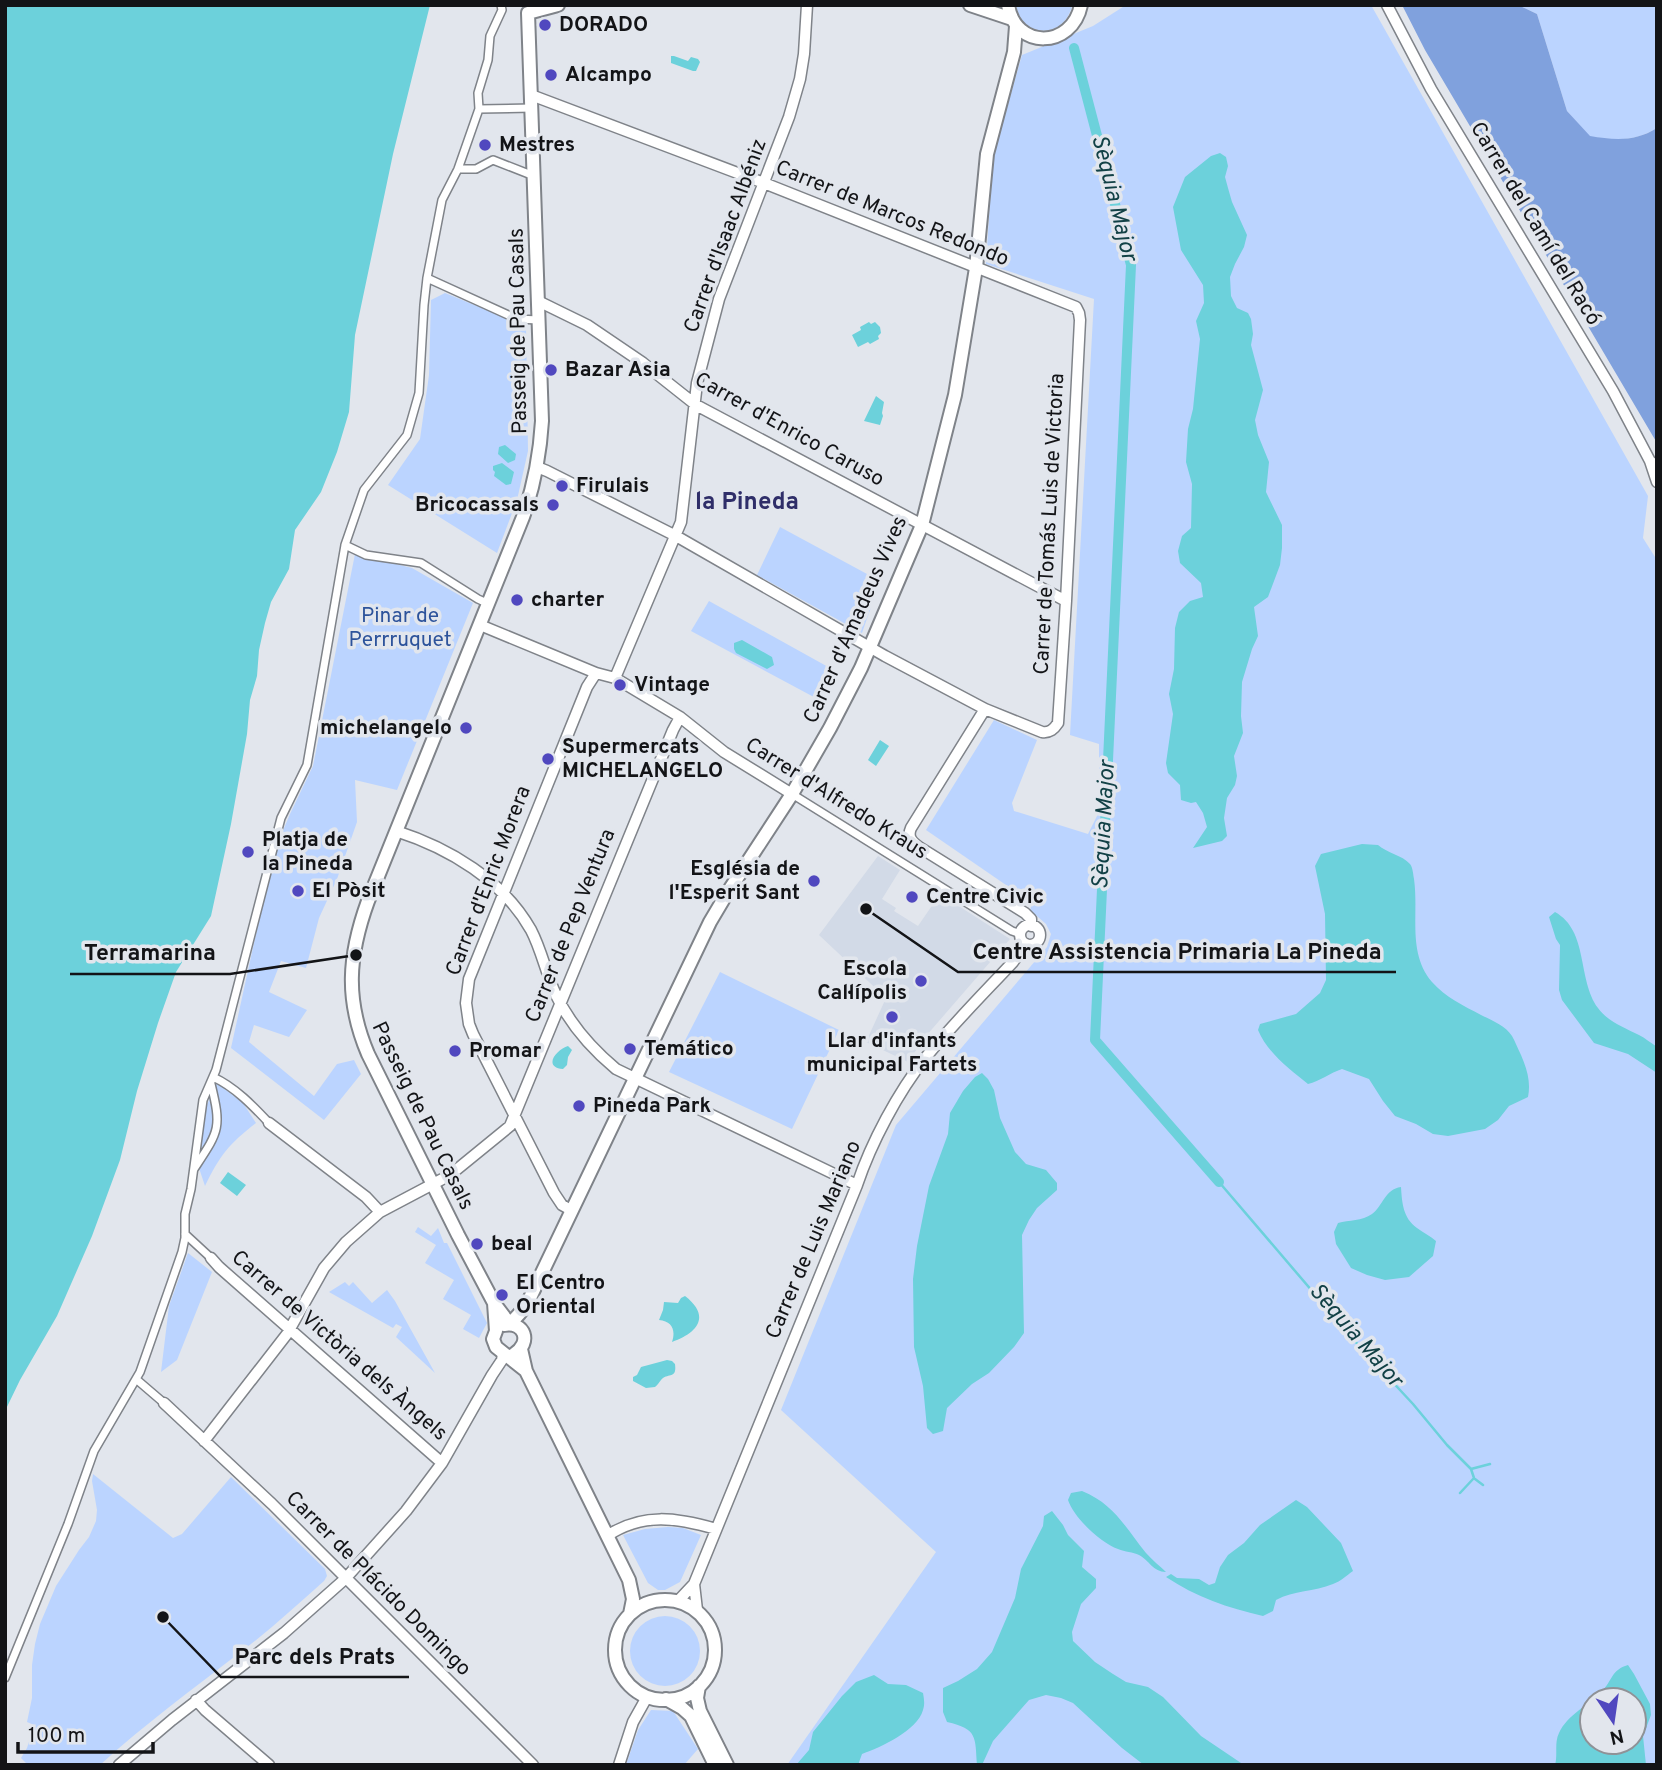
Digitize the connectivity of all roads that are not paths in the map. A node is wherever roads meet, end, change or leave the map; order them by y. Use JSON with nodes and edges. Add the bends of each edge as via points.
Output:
{"nodes":[{"id":1,"x":501,"y":5,"type":"edge"},
{"id":2,"x":558,"y":5,"type":"edge"},
{"id":3,"x":807,"y":5,"type":"edge"},
{"id":4,"x":970,"y":5,"type":"edge"},
{"id":5,"x":1008,"y":5,"type":"edge"},
{"id":6,"x":1081,"y":5,"type":"edge"},
{"id":7,"x":1387,"y":5,"type":"edge"},
{"id":8,"x":528,"y":9,"type":"edge"},
{"id":9,"x":1014,"y":23,"type":"junction"},
{"id":10,"x":1033,"y":37,"type":"junction"},
{"id":11,"x":1014,"y":52,"type":"junction"},
{"id":12,"x":531,"y":101,"type":"junction"},
{"id":13,"x":479,"y":109,"type":"junction"},
{"id":14,"x":458,"y":169,"type":"junction"},
{"id":15,"x":534,"y":176,"type":"junction"},
{"id":16,"x":764,"y":183,"type":"junction"},
{"id":17,"x":976,"y":268,"type":"junction"},
{"id":18,"x":427,"y":278,"type":"junction"},
{"id":19,"x":538,"y":301,"type":"junction"},
{"id":20,"x":1079,"y":313,"type":"joint"},
{"id":21,"x":539,"y":320,"type":"junction"},
{"id":22,"x":696,"y":405,"type":"junction"},
{"id":23,"x":1653,"y":463,"type":"edge"},
{"id":24,"x":537,"y":467,"type":"junction"},
{"id":25,"x":1657,"y":482,"type":"edge"},
{"id":26,"x":922,"y":525,"type":"junction"},
{"id":27,"x":676,"y":536,"type":"junction"},
{"id":28,"x":345,"y":545,"type":"junction"},
{"id":29,"x":1066,"y":601,"type":"junction"},
{"id":30,"x":489,"y":604,"type":"junction"},
{"id":31,"x":480,"y":625,"type":"junction"},
{"id":32,"x":870,"y":646,"type":"junction"},
{"id":33,"x":596,"y":673,"type":"junction"},
{"id":34,"x":615,"y":678,"type":"junction"},
{"id":35,"x":985,"y":709,"type":"junction"},
{"id":36,"x":680,"y":717,"type":"junction"},
{"id":37,"x":792,"y":794,"type":"junction"},
{"id":38,"x":396,"y":831,"type":"junction"},
{"id":39,"x":503,"y":893,"type":"junction"},
{"id":40,"x":1031,"y":926,"type":"junction"},
{"id":41,"x":1021,"y":934,"type":"junction"},
{"id":42,"x":1026,"y":944,"type":"junction"},
{"id":43,"x":561,"y":1003,"type":"junction"},
{"id":44,"x":634,"y":1079,"type":"junction"},
{"id":45,"x":212,"y":1080,"type":"junction"},
{"id":46,"x":514,"y":1116,"type":"junction"},
{"id":47,"x":269,"y":1123,"type":"joint"},
{"id":48,"x":193,"y":1171,"type":"junction"},
{"id":49,"x":433,"y":1185,"type":"junction"},
{"id":50,"x":858,"y":1185,"type":"junction"},
{"id":51,"x":571,"y":1210,"type":"junction"},
{"id":52,"x":380,"y":1212,"type":"junction"},
{"id":53,"x":184,"y":1234,"type":"junction"},
{"id":54,"x":211,"y":1258,"type":"joint"},
{"id":55,"x":497,"y":1307,"type":"junction"},
{"id":56,"x":522,"y":1310,"type":"junction"},
{"id":57,"x":513,"y":1326,"type":"junction"},
{"id":58,"x":289,"y":1330,"type":"junction"},
{"id":59,"x":496,"y":1331,"type":"junction"},
{"id":60,"x":521,"y":1349,"type":"junction"},
{"id":61,"x":499,"y":1359,"type":"junction"},
{"id":62,"x":523,"y":1368,"type":"junction"},
{"id":63,"x":136,"y":1379,"type":"junction"},
{"id":64,"x":164,"y":1403,"type":"joint"},
{"id":65,"x":204,"y":1441,"type":"junction"},
{"id":66,"x":442,"y":1463,"type":"junction"},
{"id":67,"x":716,"y":1529,"type":"junction"},
{"id":68,"x":607,"y":1536,"type":"junction"},
{"id":69,"x":345,"y":1579,"type":"junction"},
{"id":70,"x":629,"y":1580,"type":"junction"},
{"id":71,"x":694,"y":1584,"type":"junction"},
{"id":72,"x":654,"y":1601,"type":"junction"},
{"id":73,"x":678,"y":1601,"type":"junction"},
{"id":74,"x":697,"y":1610,"type":"junction"},
{"id":75,"x":630,"y":1614,"type":"junction"},
{"id":76,"x":5,"y":1678,"type":"edge"},
{"id":77,"x":699,"y":1686,"type":"junction"},
{"id":78,"x":647,"y":1697,"type":"junction"},
{"id":79,"x":666,"y":1699,"type":"junction"},
{"id":80,"x":197,"y":1700,"type":"junction"},
{"id":81,"x":119,"y":1765,"type":"edge"},
{"id":82,"x":269,"y":1765,"type":"edge"},
{"id":83,"x":533,"y":1765,"type":"edge"},
{"id":84,"x":619,"y":1765,"type":"edge"},
{"id":85,"x":715,"y":1765,"type":"edge"},
{"id":86,"x":727,"y":1765,"type":"edge"}],
"edges":[{"from":1,"to":13,"type":"street","via":[[490,36]]},
{"from":2,"to":8,"type":"street"},
{"from":3,"to":16,"type":"street","name":"Carrer d'Isaac Albéniz","via":[[800,79]]},
{"from":4,"to":9,"type":"street"},
{"from":5,"to":9,"type":"street"},
{"from":6,"to":10,"type":"street","via":[[1076,21],[1064,33]]},
{"from":7,"to":23,"type":"street","name":"Carrer del Camí del Racó","via":[[1431,89]]},
{"from":8,"to":12,"type":"street","name":"Passeig de Pau Casals"},
{"from":9,"to":10,"type":"street"},
{"from":9,"to":11,"type":"street","name":"Carrer d'Amadeus Vives"},
{"from":10,"to":11,"type":"street"},
{"from":11,"to":17,"type":"street","name":"Carrer d'Amadeus Vives","via":[[987,154]]},
{"from":12,"to":13,"type":"street"},
{"from":12,"to":15,"type":"street","name":"Passeig de Pau Casals"},
{"from":12,"to":16,"type":"street","name":"Carrer de Marcos Redondo"},
{"from":13,"to":14,"type":"street"},
{"from":14,"to":15,"type":"street","via":[[475,169],[494,160]]},
{"from":14,"to":18,"type":"street","via":[[442,200]]},
{"from":15,"to":19,"type":"street","name":"Passeig de Pau Casals"},
{"from":16,"to":17,"type":"street","name":"Carrer de Marcos Redondo"},
{"from":16,"to":22,"type":"street","name":"Carrer d'Isaac Albéniz","via":[[719,299],[697,383]]},
{"from":17,"to":20,"type":"street","name":"Carrer de Marcos Redondo","via":[[1069,303]]},
{"from":17,"to":26,"type":"street","name":"Carrer d'Amadeus Vives","via":[[955,395]]},
{"from":18,"to":21,"type":"street","via":[[517,319]]},
{"from":18,"to":28,"type":"street","via":[[419,393],[407,435],[364,489]]},
{"from":19,"to":21,"type":"street","name":"Passeig de Pau Casals"},
{"from":19,"to":22,"type":"street","name":"Carrer d'Enrico Caruso","via":[[587,325]]},
{"from":20,"to":29,"type":"street","name":"Carrer de Tomás Luis de Victoria"},
{"from":21,"to":24,"type":"street","name":"Passeig de Pau Casals","via":[[542,421]]},
{"from":22,"to":26,"type":"street","name":"Carrer d'Enrico Caruso"},
{"from":22,"to":27,"type":"street","name":"Carrer d'Isaac Albéniz"},
{"from":23,"to":25,"type":"street","name":"Carrer del Camí del Racó"},
{"from":24,"to":27,"type":"street"},
{"from":24,"to":30,"type":"street","name":"Passeig de Pau Casals"},
{"from":26,"to":29,"type":"street","name":"Carrer d'Enrico Caruso"},
{"from":26,"to":32,"type":"street","name":"Carrer d'Amadeus Vives"},
{"from":27,"to":32,"type":"street"},
{"from":27,"to":34,"type":"street","name":"Carrer d'Isaac Albéniz"},
{"from":28,"to":30,"type":"street","via":[[366,555],[421,563]]},
{"from":28,"to":45,"type":"street","via":[[307,765],[281,818]]},
{"from":29,"to":35,"type":"street","name":"Carrer de Tomás Luis de Victoria","via":[[1054,729],[1039,732]]},
{"from":30,"to":31,"type":"street","name":"Passeig de Pau Casals"},
{"from":31,"to":33,"type":"street","name":"Carrer d'Alfredo Kraus"},
{"from":31,"to":38,"type":"street","name":"Passeig de Pau Casals"},
{"from":32,"to":35,"type":"street"},
{"from":32,"to":37,"type":"street","name":"Carrer d'Amadeus Vives"},
{"from":33,"to":34,"type":"street","name":"Carrer d'Alfredo Kraus"},
{"from":33,"to":39,"type":"street","name":"Carrer d'Enric Morera"},
{"from":34,"to":36,"type":"street","name":"Carrer d'Alfredo Kraus"},
{"from":35,"to":40,"type":"street","name":"Carrer d'Alfredo Kraus","via":[[911,828],[910,838],[1025,913]]},
{"from":36,"to":37,"type":"street","name":"Carrer d'Alfredo Kraus"},
{"from":36,"to":43,"type":"street","name":"Carrer de Pep Ventura"},
{"from":37,"to":41,"type":"street","name":"Carrer d'Alfredo Kraus"},
{"from":37,"to":44,"type":"street","name":"Carrer d'Amadeus Vives","via":[[710,922]]},
{"from":38,"to":39,"type":"street","via":[[454,857]]},
{"from":38,"to":49,"type":"street","name":"Passeig de Pau Casals","via":[[355,940],[352,1004],[368,1054]]},
{"from":39,"to":43,"type":"street","via":[[531,932]]},
{"from":39,"to":46,"type":"street","name":"Carrer d'Enric Morera","via":[[469,979],[466,1003],[471,1028]]},
{"from":40,"to":41,"type":"street"},
{"from":40,"to":42,"type":"street","via":[[1038,929],[1040,939]]},
{"from":41,"to":42,"type":"street"},
{"from":42,"to":50,"type":"street","name":"Carrer de Luis Mariano","via":[[924,1060],[888,1116]]},
{"from":43,"to":44,"type":"street","via":[[594,1049]]},
{"from":43,"to":46,"type":"street","name":"Carrer de Pep Ventura"},
{"from":44,"to":50,"type":"street"},
{"from":44,"to":51,"type":"street","name":"Carrer d'Amadeus Vives"},
{"from":45,"to":47,"type":"street","via":[[221,1081]]},
{"from":45,"to":48,"type":"street","via":[[203,1100]]},
{"from":45,"to":48,"type":"street","via":[[218,1126]]},
{"from":46,"to":49,"type":"street","name":"Carrer de Pep Ventura","via":[[504,1132]]},
{"from":46,"to":51,"type":"street","name":"Carrer d'Enric Morera","via":[[554,1193]]},
{"from":47,"to":52,"type":"street"},
{"from":48,"to":53,"type":"street"},
{"from":49,"to":52,"type":"street","name":"Carrer de Pep Ventura"},
{"from":49,"to":55,"type":"street","name":"Passeig de Pau Casals"},
{"from":50,"to":67,"type":"street","name":"Carrer de Luis Mariano"},
{"from":51,"to":56,"type":"street","name":"Carrer d'Amadeus Vives"},
{"from":52,"to":58,"type":"street","name":"Carrer de Pep Ventura","via":[[331,1259]]},
{"from":53,"to":54,"type":"street"},
{"from":53,"to":63,"type":"street","via":[[182,1252]]},
{"from":54,"to":58,"type":"street","name":"Carrer de Victòria dels Àngels"},
{"from":55,"to":56,"type":"street","via":[[510,1313]]},
{"from":55,"to":57,"type":"street","name":"Passeig de Pau Casals"},
{"from":55,"to":59,"type":"street","name":"Passeig de Pau Casals"},
{"from":56,"to":57,"type":"street","name":"Carrer d'Amadeus Vives"},
{"from":57,"to":59,"type":"street"},
{"from":57,"to":60,"type":"street","via":[[524,1340]]},
{"from":58,"to":65,"type":"street","name":"Carrer de Pep Ventura"},
{"from":58,"to":66,"type":"street","name":"Carrer de Victòria dels Àngels"},
{"from":59,"to":61,"type":"street","via":[[493,1339]]},
{"from":60,"to":61,"type":"street"},
{"from":60,"to":62,"type":"street"},
{"from":61,"to":62,"type":"street"},
{"from":61,"to":66,"type":"street"},
{"from":62,"to":68,"type":"street"},
{"from":63,"to":64,"type":"street"},
{"from":63,"to":76,"type":"street","via":[[94,1451]]},
{"from":64,"to":65,"type":"street","name":"Carrer de Plácido Domingo"},
{"from":65,"to":69,"type":"street","name":"Carrer de Plácido Domingo"},
{"from":66,"to":69,"type":"street"},
{"from":67,"to":68,"type":"street","via":[[680,1520],[643,1520]]},
{"from":67,"to":71,"type":"street","name":"Carrer de Luis Mariano"},
{"from":68,"to":70,"type":"street"},
{"from":69,"to":80,"type":"street"},
{"from":69,"to":83,"type":"street","name":"Carrer de Plácido Domingo"},
{"from":70,"to":72,"type":"street"},
{"from":70,"to":75,"type":"street","via":[[634,1599]]},
{"from":71,"to":73,"type":"street","name":"Carrer de Luis Mariano"},
{"from":71,"to":74,"type":"street","name":"Carrer de Luis Mariano"},
{"from":72,"to":73,"type":"street"},
{"from":72,"to":75,"type":"street"},
{"from":73,"to":74,"type":"street"},
{"from":74,"to":77,"type":"street","via":[[715,1639],[710,1673]]},
{"from":75,"to":78,"type":"street","via":[[619,1632],[616,1661],[627,1683]]},
{"from":77,"to":79,"type":"street"},
{"from":77,"to":86,"type":"street","via":[[700,1711]]},
{"from":78,"to":79,"type":"street"},
{"from":78,"to":84,"type":"street"},
{"from":79,"to":85,"type":"street","via":[[691,1716]]},
{"from":80,"to":81,"type":"street"},
{"from":80,"to":82,"type":"street"}]}
